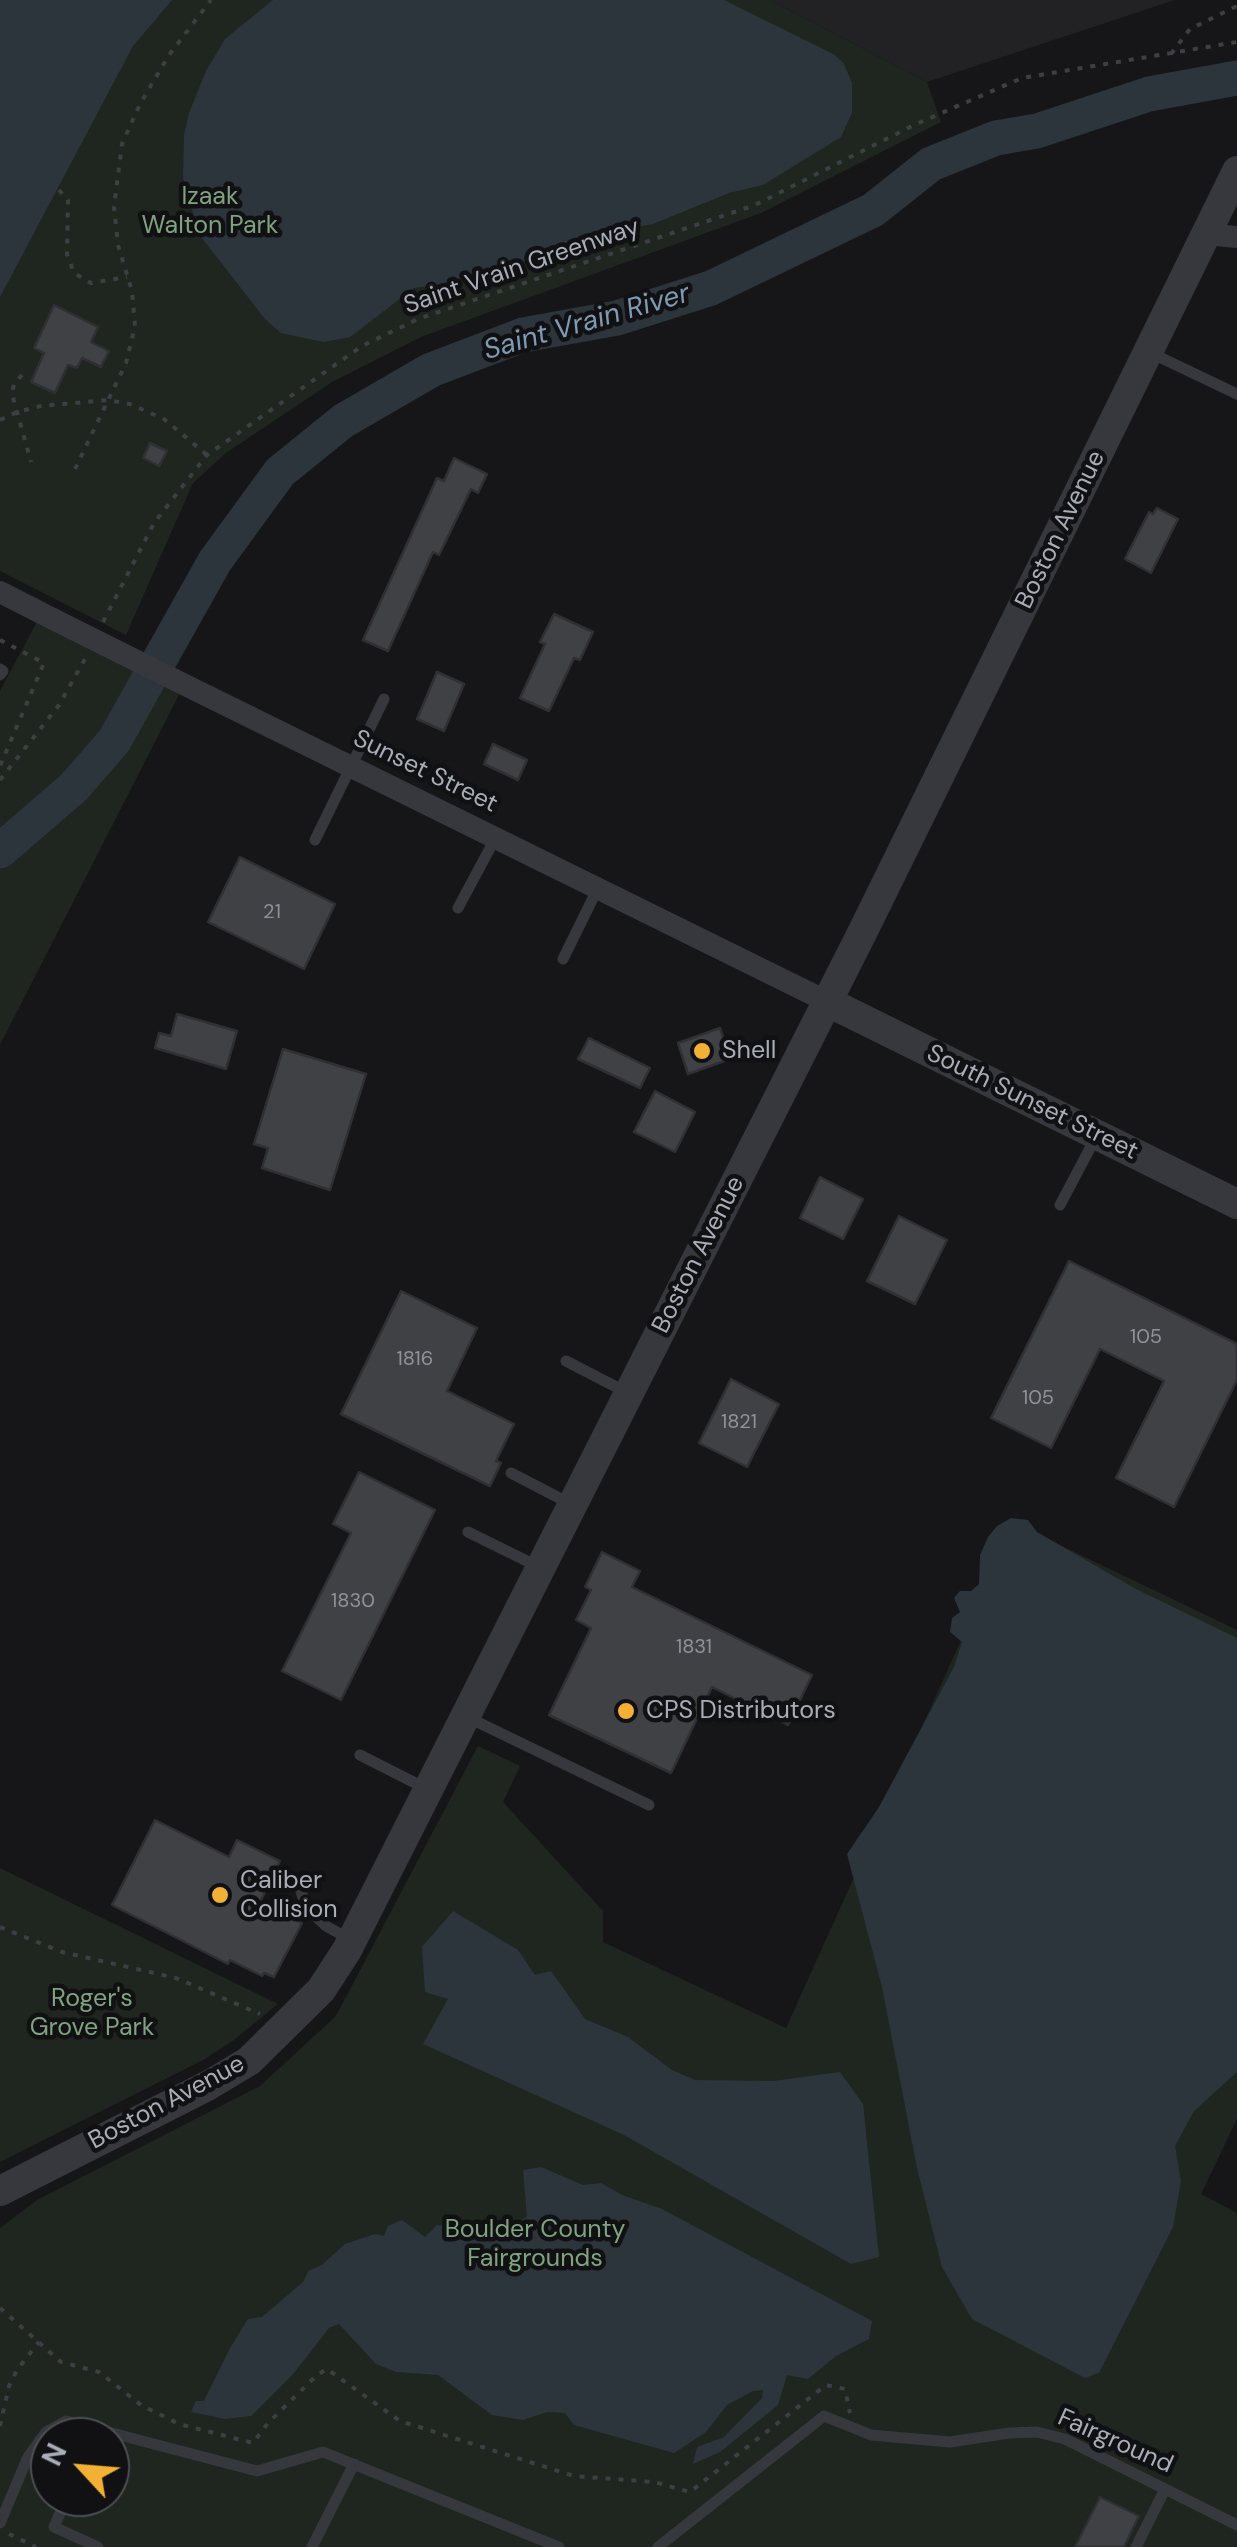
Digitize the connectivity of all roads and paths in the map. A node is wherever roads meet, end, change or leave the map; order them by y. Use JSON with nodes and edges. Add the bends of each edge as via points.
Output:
{"nodes":[{"id":1,"x":211,"y":0,"type":"edge"},
{"id":2,"x":1237,"y":6,"type":"edge"},
{"id":3,"x":1237,"y":42,"type":"edge"},
{"id":4,"x":1172,"y":54,"type":"junction"},
{"id":5,"x":1237,"y":172,"type":"edge"},
{"id":6,"x":59,"y":190,"type":"dead end"},
{"id":7,"x":1206,"y":234,"type":"junction"},
{"id":8,"x":1237,"y":237,"type":"edge"},
{"id":9,"x":127,"y":277,"type":"junction"},
{"id":10,"x":1148,"y":352,"type":"junction"},
{"id":11,"x":22,"y":375,"type":"dead end"},
{"id":12,"x":1237,"y":394,"type":"edge"},
{"id":13,"x":108,"y":400,"type":"junction"},
{"id":14,"x":16,"y":412,"type":"junction"},
{"id":15,"x":0,"y":420,"type":"edge"},
{"id":16,"x":207,"y":455,"type":"junction"},
{"id":17,"x":31,"y":462,"type":"dead end"},
{"id":18,"x":74,"y":469,"type":"dead end"},
{"id":19,"x":0,"y":592,"type":"edge"},
{"id":20,"x":97,"y":634,"type":"dead end"},
{"id":21,"x":0,"y":640,"type":"edge"},
{"id":22,"x":90,"y":648,"type":"dead end"},
{"id":23,"x":384,"y":699,"type":"dead end"},
{"id":24,"x":0,"y":766,"type":"edge"},
{"id":25,"x":351,"y":767,"type":"junction"},
{"id":26,"x":0,"y":780,"type":"edge"},
{"id":27,"x":496,"y":837,"type":"junction"},
{"id":28,"x":315,"y":840,"type":"dead end"},
{"id":29,"x":598,"y":888,"type":"junction"},
{"id":30,"x":458,"y":908,"type":"dead end"},
{"id":31,"x":563,"y":959,"type":"dead end"},
{"id":32,"x":826,"y":1001,"type":"junction"},
{"id":33,"x":1097,"y":1135,"type":"junction"},
{"id":34,"x":1237,"y":1204,"type":"edge"},
{"id":35,"x":1060,"y":1205,"type":"dead end"},
{"id":36,"x":566,"y":1361,"type":"dead end"},
{"id":37,"x":630,"y":1394,"type":"junction"},
{"id":38,"x":511,"y":1473,"type":"dead end"},
{"id":39,"x":574,"y":1505,"type":"junction"},
{"id":40,"x":468,"y":1532,"type":"dead end"},
{"id":41,"x":542,"y":1568,"type":"junction"},
{"id":42,"x":467,"y":1716,"type":"junction"},
{"id":43,"x":360,"y":1754,"type":"dead end"},
{"id":44,"x":429,"y":1790,"type":"junction"},
{"id":45,"x":648,"y":1806,"type":"dead end"},
{"id":46,"x":299,"y":1885,"type":"dead end"},
{"id":47,"x":0,"y":1927,"type":"edge"},
{"id":48,"x":352,"y":1940,"type":"junction"},
{"id":49,"x":264,"y":2016,"type":"dead end"},
{"id":50,"x":0,"y":2191,"type":"edge"},
{"id":51,"x":0,"y":2308,"type":"edge"},
{"id":52,"x":39,"y":2342,"type":"junction"},
{"id":53,"x":0,"y":2426,"type":"edge"},
{"id":54,"x":850,"y":2427,"type":"junction"},
{"id":55,"x":130,"y":2441,"type":"edge"},
{"id":56,"x":30,"y":2453,"type":"edge"},
{"id":57,"x":354,"y":2464,"type":"junction"},
{"id":58,"x":1165,"y":2489,"type":"junction"},
{"id":59,"x":58,"y":2517,"type":"edge"},
{"id":60,"x":1,"y":2522,"type":"edge"},
{"id":61,"x":1237,"y":2525,"type":"edge"},
{"id":62,"x":36,"y":2547,"type":"edge"},
{"id":63,"x":98,"y":2547,"type":"edge"},
{"id":64,"x":312,"y":2547,"type":"edge"},
{"id":65,"x":559,"y":2547,"type":"edge"},
{"id":66,"x":658,"y":2547,"type":"edge"},
{"id":67,"x":1136,"y":2547,"type":"edge"}],
"edges":[{"from":1,"to":9,"type":"path","via":[[162,66],[122,144],[114,207]]},
{"from":2,"to":4,"type":"path","via":[[1190,30]]},
{"from":3,"to":4,"type":"path","name":"Saint Vrain Greenway"},
{"from":4,"to":16,"type":"path","name":"Saint Vrain Greenway","via":[[1022,78],[755,205],[418,320],[362,346]]},
{"from":5,"to":7,"type":"street","name":"Boston Avenue"},
{"from":6,"to":9,"type":"path","via":[[68,200],[74,273],[91,283]]},
{"from":7,"to":8,"type":"street"},
{"from":7,"to":10,"type":"street","name":"Boston Avenue"},
{"from":9,"to":13,"type":"path","via":[[135,326]]},
{"from":10,"to":12,"type":"lane"},
{"from":10,"to":32,"type":"street","name":"Boston Avenue"},
{"from":11,"to":14,"type":"path","via":[[13,388]]},
{"from":13,"to":14,"type":"path"},
{"from":13,"to":16,"type":"path","via":[[164,419]]},
{"from":13,"to":18,"type":"path"},
{"from":14,"to":15,"type":"path"},
{"from":14,"to":17,"type":"path"},
{"from":16,"to":20,"type":"path","name":"Saint Vrain Greenway","via":[[154,523]]},
{"from":19,"to":25,"type":"street","name":"Sunset Street","bridge":true},
{"from":21,"to":24,"type":"path","via":[[44,664]]},
{"from":22,"to":26,"type":"path","via":[[59,705]]},
{"from":23,"to":25,"type":"lane"},
{"from":25,"to":27,"type":"street","name":"Sunset Street"},
{"from":25,"to":28,"type":"lane"},
{"from":27,"to":29,"type":"street","name":"Sunset Street"},
{"from":27,"to":30,"type":"lane"},
{"from":29,"to":31,"type":"lane"},
{"from":29,"to":32,"type":"street","name":"Sunset Street"},
{"from":32,"to":33,"type":"street","name":"South Sunset Street"},
{"from":32,"to":37,"type":"street","name":"Boston Avenue"},
{"from":33,"to":34,"type":"street","name":"South Sunset Street"},
{"from":33,"to":35,"type":"lane"},
{"from":36,"to":37,"type":"lane"},
{"from":37,"to":39,"type":"street","name":"Boston Avenue"},
{"from":38,"to":39,"type":"lane"},
{"from":39,"to":41,"type":"street","name":"Boston Avenue"},
{"from":40,"to":41,"type":"lane"},
{"from":41,"to":42,"type":"street","name":"Boston Avenue"},
{"from":42,"to":44,"type":"street","name":"Boston Avenue"},
{"from":42,"to":45,"type":"lane"},
{"from":43,"to":44,"type":"lane"},
{"from":44,"to":48,"type":"street","name":"Boston Avenue"},
{"from":46,"to":48,"type":"lane","via":[[306,1907]]},
{"from":47,"to":49,"type":"path","via":[[62,1952],[176,1978]]},
{"from":48,"to":50,"type":"street","name":"Boston Avenue","via":[[321,1990],[249,2060]]},
{"from":51,"to":52,"type":"path"},
{"from":52,"to":53,"type":"path","via":[[16,2370]]},
{"from":52,"to":54,"type":"path","via":[[60,2362],[99,2372],[178,2424],[235,2440],[253,2443],[327,2370],[400,2421],[574,2476],[690,2492],[826,2385],[845,2390]]},
{"from":54,"to":58,"type":"lane","name":"Fairground","via":[[950,2442],[1037,2432]]},
{"from":54,"to":66,"type":"lane","name":"Fairground","via":[[824,2416]]},
{"from":55,"to":57,"type":"lane","via":[[256,2472],[323,2452]]},
{"from":56,"to":60,"type":"lane"},
{"from":57,"to":64,"type":"lane"},
{"from":57,"to":65,"type":"lane"},
{"from":58,"to":61,"type":"lane","name":"Fairground"},
{"from":58,"to":67,"type":"lane"},
{"from":59,"to":63,"type":"lane","via":[[54,2527]]},
{"from":60,"to":62,"type":"path"}]}
